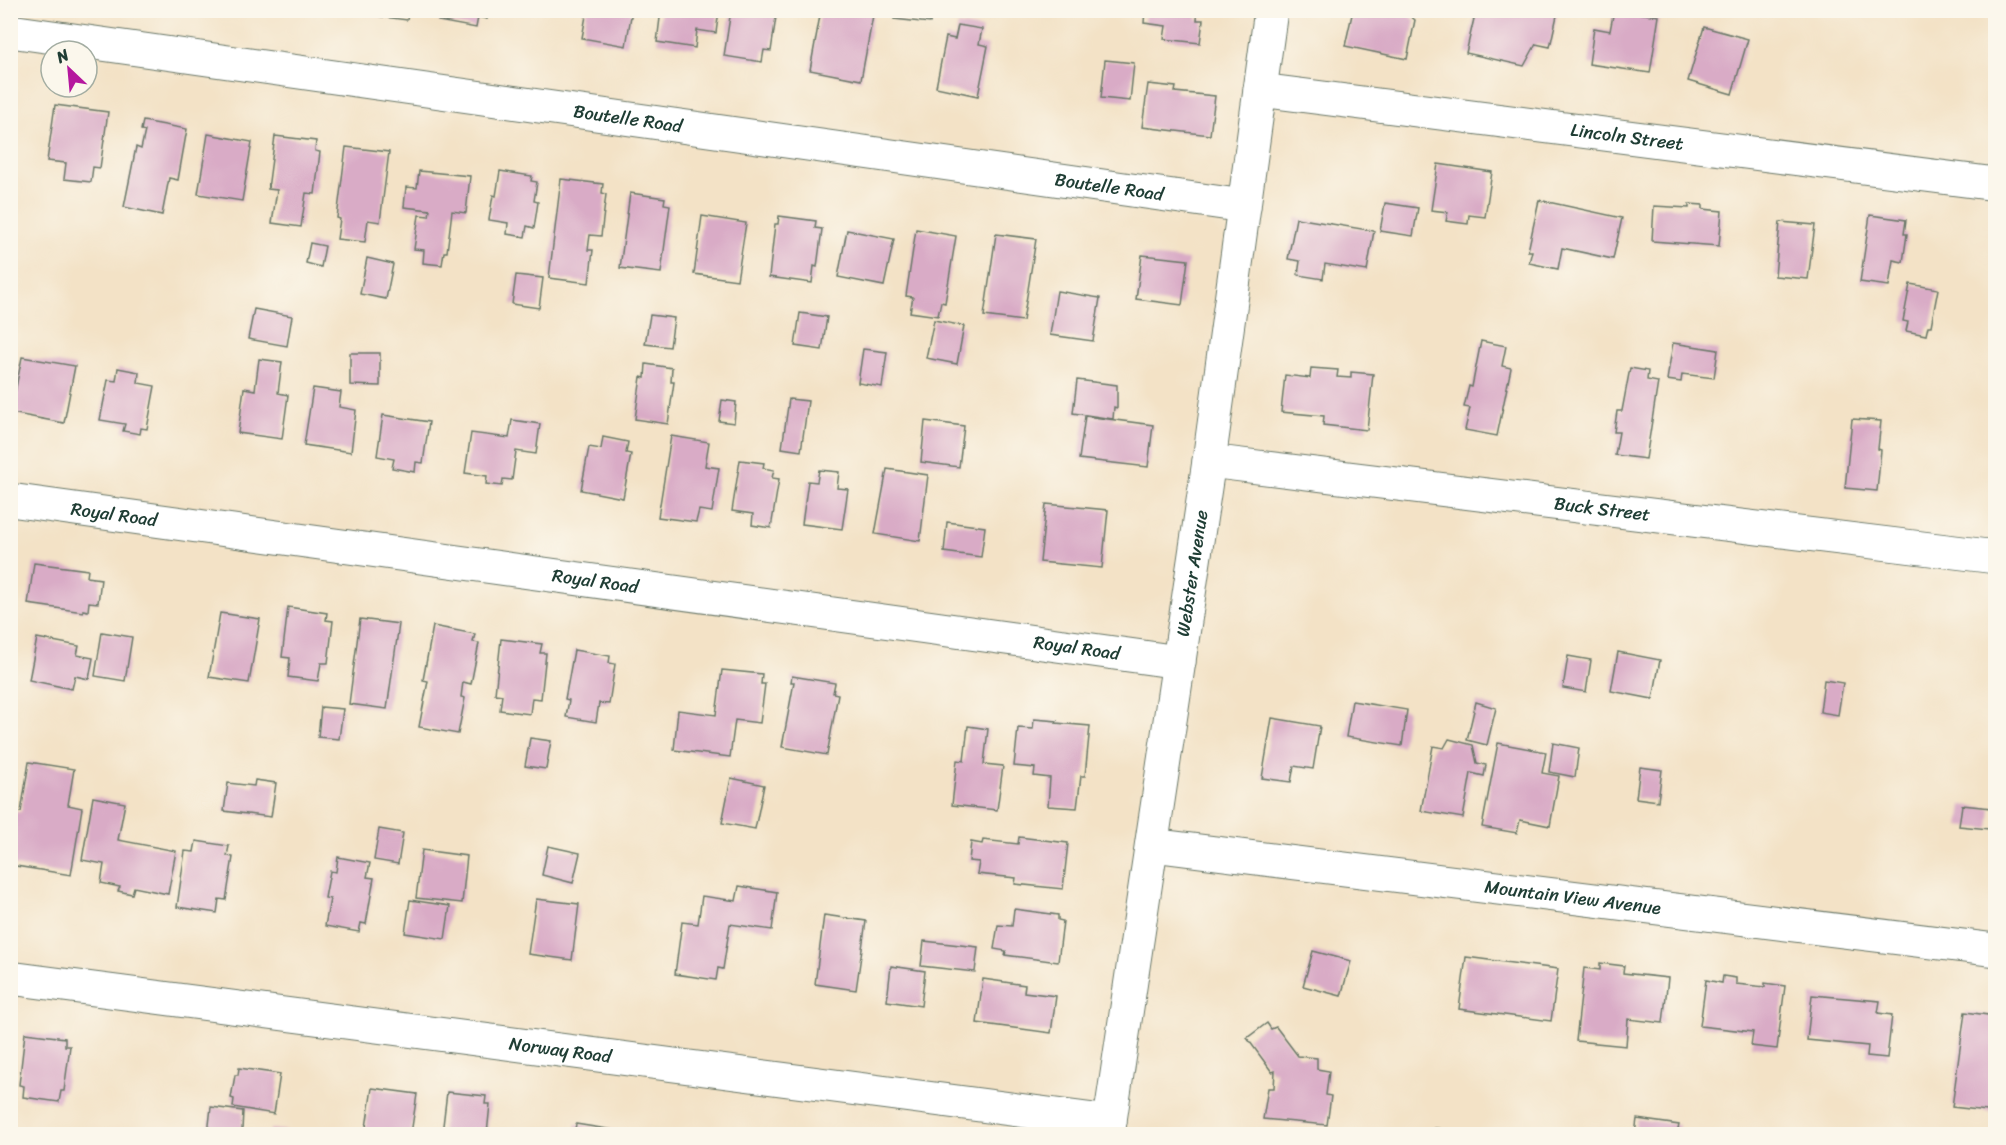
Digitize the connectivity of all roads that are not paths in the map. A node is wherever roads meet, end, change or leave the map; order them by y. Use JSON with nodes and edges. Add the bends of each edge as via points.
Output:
{"nodes":[{"id":1,"x":1271,"y":10,"type":"edge"},
{"id":2,"x":10,"y":31,"type":"edge"},
{"id":3,"x":1260,"y":90,"type":"junction"},
{"id":4,"x":1995,"y":184,"type":"edge"},
{"id":5,"x":1244,"y":206,"type":"junction"},
{"id":6,"x":1209,"y":461,"type":"junction"},
{"id":7,"x":10,"y":500,"type":"edge"},
{"id":8,"x":1995,"y":557,"type":"edge"},
{"id":9,"x":1179,"y":662,"type":"junction"},
{"id":10,"x":1152,"y":845,"type":"junction"},
{"id":11,"x":1995,"y":950,"type":"edge"},
{"id":12,"x":10,"y":978,"type":"edge"},
{"id":13,"x":1109,"y":1128,"type":"edge"}],
"edges":[{"from":1,"to":3,"type":"street","name":"Webster Avenue"},
{"from":2,"to":5,"type":"street","name":"Boutelle Road"},
{"from":3,"to":4,"type":"street","name":"Lincoln Street"},
{"from":3,"to":5,"type":"street","name":"Webster Avenue"},
{"from":5,"to":6,"type":"street","name":"Webster Avenue"},
{"from":6,"to":8,"type":"street","name":"Buck Street"},
{"from":6,"to":9,"type":"street","name":"Webster Avenue"},
{"from":7,"to":9,"type":"street","name":"Royal Road"},
{"from":9,"to":10,"type":"street","name":"Webster Avenue"},
{"from":10,"to":11,"type":"street","name":"Mountain View Avenue"},
{"from":10,"to":13,"type":"street","name":"Webster Avenue"},
{"from":12,"to":13,"type":"street","name":"Norway Road"}]}
